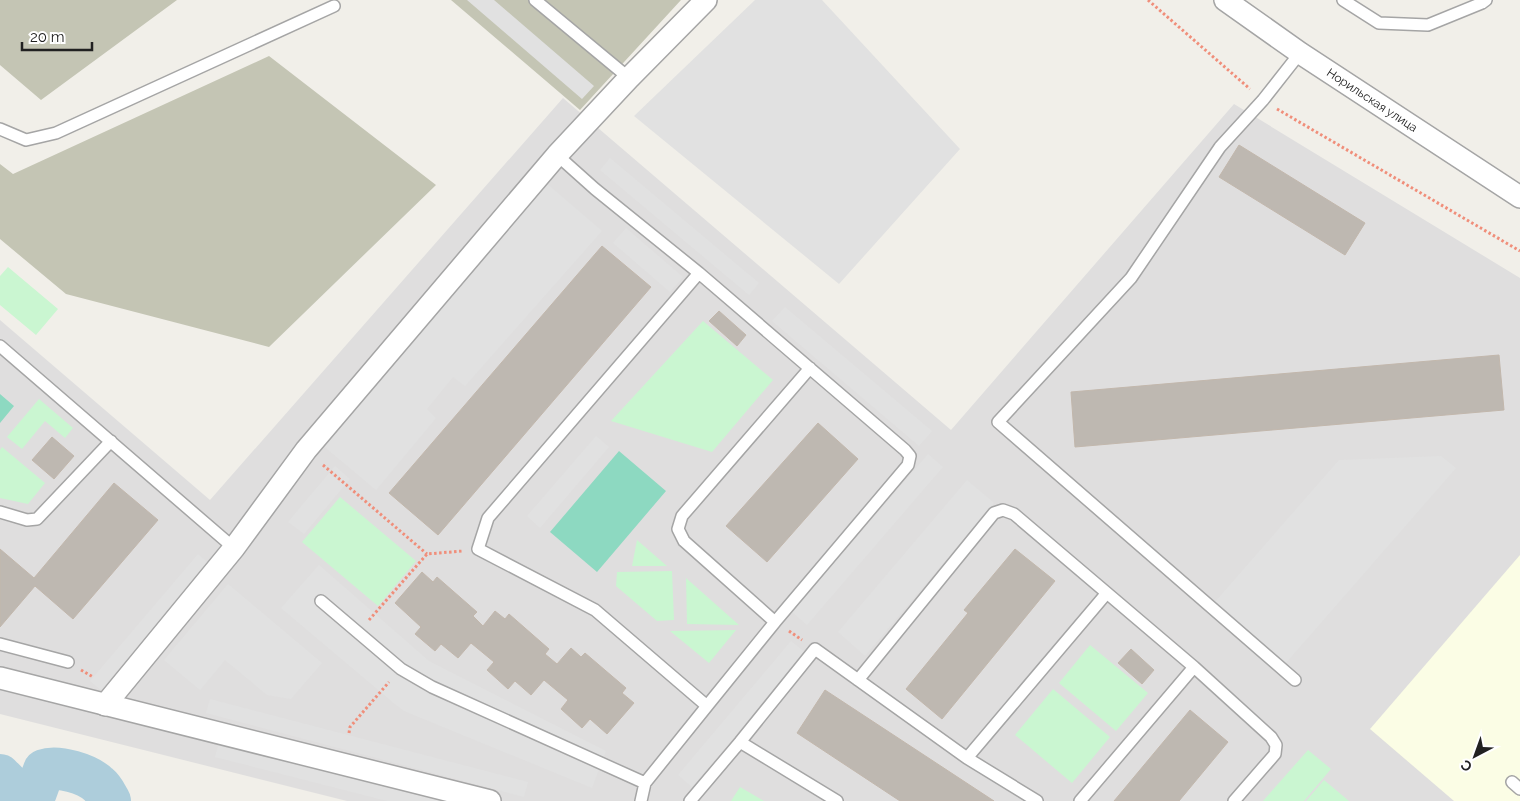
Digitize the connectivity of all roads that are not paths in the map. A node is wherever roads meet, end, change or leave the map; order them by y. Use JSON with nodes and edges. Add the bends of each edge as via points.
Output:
{"nodes":[{"id":1,"x":535,"y":0,"type":"edge"},
{"id":2,"x":706,"y":0,"type":"edge"},
{"id":3,"x":1225,"y":0,"type":"edge"},
{"id":4,"x":1343,"y":0,"type":"edge"},
{"id":5,"x":1486,"y":0,"type":"edge"},
{"id":6,"x":334,"y":6,"type":"dead end"},
{"id":7,"x":1300,"y":53,"type":"junction"},
{"id":8,"x":629,"y":78,"type":"junction"},
{"id":9,"x":0,"y":129,"type":"edge"},
{"id":10,"x":557,"y":155,"type":"junction"},
{"id":11,"x":1520,"y":198,"type":"edge"},
{"id":12,"x":699,"y":273,"type":"junction"},
{"id":13,"x":0,"y":346,"type":"edge"},
{"id":14,"x":810,"y":368,"type":"junction"},
{"id":15,"x":111,"y":441,"type":"junction"},
{"id":16,"x":0,"y":512,"type":"edge"},
{"id":17,"x":234,"y":548,"type":"junction"},
{"id":18,"x":1106,"y":594,"type":"junction"},
{"id":19,"x":321,"y":601,"type":"dead end"},
{"id":20,"x":775,"y":622,"type":"junction"},
{"id":21,"x":0,"y":644,"type":"edge"},
{"id":22,"x":68,"y":662,"type":"dead end"},
{"id":23,"x":1194,"y":667,"type":"junction"},
{"id":24,"x":0,"y":678,"type":"edge"},
{"id":25,"x":858,"y":680,"type":"junction"},
{"id":26,"x":1295,"y":680,"type":"dead end"},
{"id":27,"x":105,"y":705,"type":"junction"},
{"id":28,"x":707,"y":706,"type":"junction"},
{"id":29,"x":740,"y":742,"type":"junction"},
{"id":30,"x":967,"y":758,"type":"junction"},
{"id":31,"x":645,"y":783,"type":"junction"},
{"id":32,"x":490,"y":801,"type":"edge"},
{"id":33,"x":641,"y":801,"type":"edge"},
{"id":34,"x":690,"y":801,"type":"edge"},
{"id":35,"x":837,"y":801,"type":"edge"},
{"id":36,"x":1037,"y":801,"type":"edge"},
{"id":37,"x":1080,"y":801,"type":"edge"},
{"id":38,"x":1234,"y":801,"type":"edge"}],
"edges":[{"from":1,"to":8,"type":"lane"},
{"from":2,"to":8,"type":"street"},
{"from":3,"to":7,"type":"street","name":"Норильская улица"},
{"from":4,"to":5,"type":"lane","via":[[1379,23],[1428,25]]},
{"from":6,"to":9,"type":"lane","via":[[56,133],[26,140]]},
{"from":7,"to":11,"type":"street","name":"Норильская улица"},
{"from":7,"to":26,"type":"lane","via":[[1220,147],[1131,278],[998,422]]},
{"from":8,"to":10,"type":"street"},
{"from":10,"to":12,"type":"lane"},
{"from":10,"to":17,"type":"street","via":[[306,450]]},
{"from":12,"to":14,"type":"lane"},
{"from":12,"to":28,"type":"lane","via":[[488,518],[478,550],[595,610]]},
{"from":13,"to":15,"type":"lane"},
{"from":14,"to":20,"type":"lane","via":[[682,516],[678,529],[684,541]]},
{"from":14,"to":20,"type":"lane","via":[[910,456],[908,465]]},
{"from":15,"to":16,"type":"lane","via":[[38,519],[27,520]]},
{"from":15,"to":17,"type":"lane"},
{"from":17,"to":27,"type":"street"},
{"from":18,"to":23,"type":"lane"},
{"from":18,"to":25,"type":"lane","via":[[1014,514],[1003,510],[994,514]]},
{"from":18,"to":30,"type":"lane"},
{"from":19,"to":31,"type":"lane","via":[[401,669],[432,687]]},
{"from":20,"to":28,"type":"lane"},
{"from":21,"to":22,"type":"lane"},
{"from":23,"to":37,"type":"lane"},
{"from":23,"to":38,"type":"lane","via":[[1276,745],[1274,754]]},
{"from":24,"to":27,"type":"street"},
{"from":25,"to":29,"type":"lane","via":[[815,649]]},
{"from":25,"to":30,"type":"lane"},
{"from":27,"to":32,"type":"street"},
{"from":28,"to":31,"type":"lane"},
{"from":29,"to":34,"type":"lane"},
{"from":29,"to":35,"type":"lane"},
{"from":30,"to":36,"type":"lane"},
{"from":31,"to":33,"type":"lane"}]}
